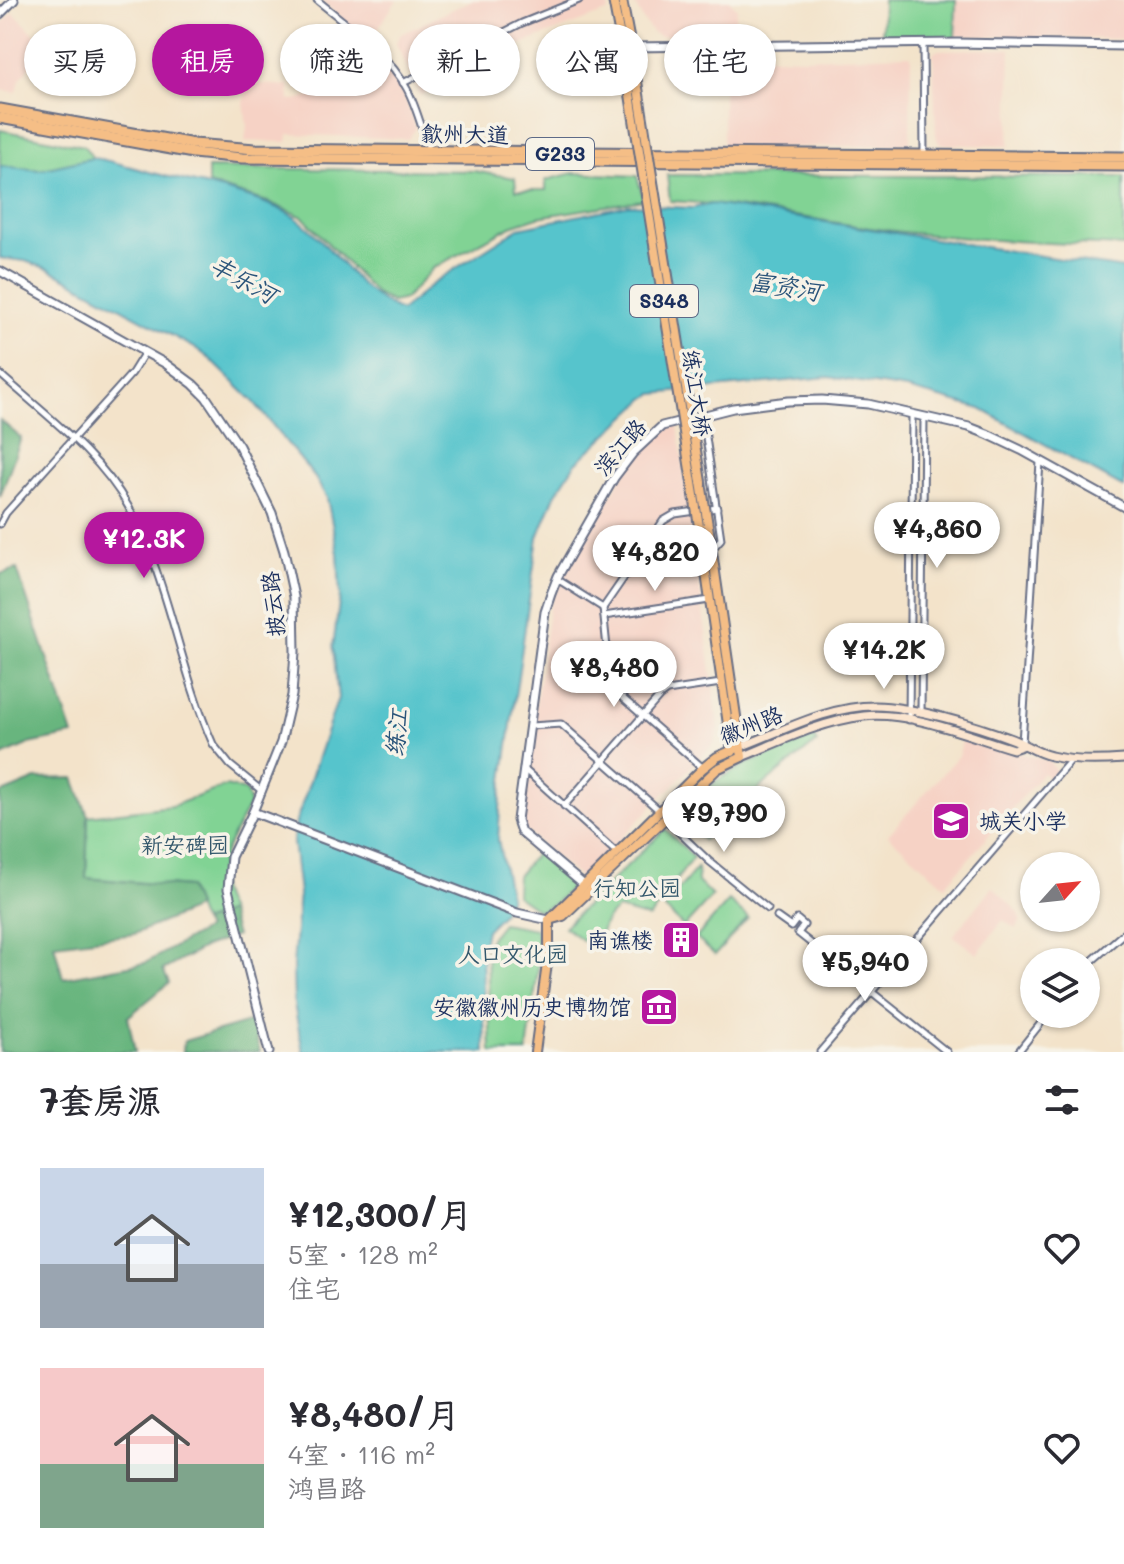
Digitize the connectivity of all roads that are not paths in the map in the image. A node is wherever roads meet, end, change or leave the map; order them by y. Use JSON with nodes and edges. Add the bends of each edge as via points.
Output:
{"nodes":[{"id":1,"x":14,"y":0,"type":"edge"},
{"id":2,"x":317,"y":0,"type":"edge"},
{"id":3,"x":579,"y":0,"type":"edge"},
{"id":4,"x":613,"y":0,"type":"edge"},
{"id":5,"x":622,"y":0,"type":"edge"},
{"id":6,"x":0,"y":14,"type":"edge"},
{"id":7,"x":619,"y":24,"type":"edge"},
{"id":8,"x":627,"y":24,"type":"edge"},
{"id":9,"x":923,"y":43,"type":"junction"},
{"id":10,"x":1124,"y":46,"type":"edge"},
{"id":11,"x":648,"y":47,"type":"edge"},
{"id":12,"x":403,"y":83,"type":"junction"},
{"id":13,"x":635,"y":96,"type":"edge"},
{"id":14,"x":0,"y":109,"type":"edge"},
{"id":15,"x":0,"y":118,"type":"edge"},
{"id":16,"x":429,"y":152,"type":"junction"},
{"id":17,"x":924,"y":154,"type":"junction"},
{"id":18,"x":1124,"y":157,"type":"edge"},
{"id":19,"x":1124,"y":166,"type":"edge"},
{"id":20,"x":0,"y":271,"type":"edge"},
{"id":21,"x":145,"y":352,"type":"junction"},
{"id":22,"x":0,"y":374,"type":"edge"},
{"id":23,"x":912,"y":414,"type":"junction"},
{"id":24,"x":703,"y":417,"type":"junction"},
{"id":25,"x":924,"y":417,"type":"junction"},
{"id":26,"x":72,"y":440,"type":"junction"},
{"id":27,"x":1040,"y":461,"type":"junction"},
{"id":28,"x":1124,"y":507,"type":"edge"},
{"id":29,"x":717,"y":508,"type":"junction"},
{"id":30,"x":0,"y":524,"type":"edge"},
{"id":31,"x":706,"y":538,"type":"junction"},
{"id":32,"x":712,"y":549,"type":"junction"},
{"id":33,"x":557,"y":579,"type":"junction"},
{"id":34,"x":710,"y":599,"type":"junction"},
{"id":35,"x":603,"y":608,"type":"junction"},
{"id":36,"x":604,"y":616,"type":"junction"},
{"id":37,"x":722,"y":683,"type":"junction"},
{"id":38,"x":909,"y":710,"type":"junction"},
{"id":39,"x":921,"y":713,"type":"junction"},
{"id":40,"x":642,"y":715,"type":"junction"},
{"id":41,"x":909,"y":720,"type":"junction"},
{"id":42,"x":921,"y":722,"type":"junction"},
{"id":43,"x":531,"y":726,"type":"junction"},
{"id":44,"x":1022,"y":746,"type":"junction"},
{"id":45,"x":737,"y":754,"type":"junction"},
{"id":46,"x":1124,"y":759,"type":"edge"},
{"id":47,"x":1071,"y":760,"type":"junction"},
{"id":48,"x":603,"y":761,"type":"junction"},
{"id":49,"x":703,"y":768,"type":"junction"},
{"id":50,"x":524,"y":769,"type":"junction"},
{"id":51,"x":262,"y":791,"type":"junction"},
{"id":52,"x":564,"y":806,"type":"junction"},
{"id":53,"x":258,"y":813,"type":"junction"},
{"id":54,"x":662,"y":815,"type":"junction"},
{"id":55,"x":617,"y":853,"type":"junction"},
{"id":56,"x":584,"y":885,"type":"junction"},
{"id":57,"x":768,"y":909,"type":"dead end"},
{"id":58,"x":777,"y":917,"type":"dead end"},
{"id":59,"x":549,"y":920,"type":"junction"},
{"id":60,"x":1124,"y":933,"type":"edge"},
{"id":61,"x":1100,"y":954,"type":"edge"},
{"id":62,"x":873,"y":990,"type":"junction"},
{"id":63,"x":1037,"y":1028,"type":"edge"},
{"id":64,"x":269,"y":1052,"type":"edge"},
{"id":65,"x":535,"y":1052,"type":"edge"},
{"id":66,"x":820,"y":1052,"type":"edge"},
{"id":67,"x":947,"y":1052,"type":"edge"},
{"id":68,"x":1018,"y":1052,"type":"edge"}],
"edges":[{"from":1,"to":6,"type":"street"},
{"from":2,"to":12,"type":"street"},
{"from":3,"to":12,"type":"street"},
{"from":4,"to":7,"type":"main road","number":"S348"},
{"from":5,"to":8,"type":"main road","number":"S348"},
{"from":9,"to":10,"type":"street"},
{"from":9,"to":11,"type":"street"},
{"from":9,"to":17,"type":"street"},
{"from":12,"to":16,"type":"street"},
{"from":13,"to":31,"type":"main road","name":"练江大桥","number":"S348","bridge":true},
{"from":14,"to":16,"type":"highway","name":"歙州大道","number":"G233","via":[[212,146]]},
{"from":15,"to":19,"type":"highway","name":"歙州大道","number":"G233","via":[[193,153],[254,158]]},
{"from":16,"to":17,"type":"highway","name":"歙州大道","number":"G233"},
{"from":17,"to":18,"type":"highway","name":"歙州大道","number":"G233"},
{"from":20,"to":21,"type":"street","name":"披云路"},
{"from":21,"to":26,"type":"street"},
{"from":21,"to":51,"type":"street","name":"披云路","via":[[193,384],[229,429],[265,494],[284,551],[294,597],[294,673],[286,727]]},
{"from":22,"to":26,"type":"street"},
{"from":23,"to":24,"type":"street","name":"滨江路","via":[[855,402],[805,400]]},
{"from":23,"to":25,"type":"street","name":"滨江路"},
{"from":23,"to":38,"type":"street"},
{"from":24,"to":29,"type":"street"},
{"from":24,"to":33,"type":"street","name":"滨江路","via":[[669,422],[633,453]]},
{"from":25,"to":27,"type":"street","name":"滨江路","via":[[978,431]]},
{"from":25,"to":39,"type":"street"},
{"from":26,"to":30,"type":"street"},
{"from":26,"to":51,"type":"street","via":[[130,508],[213,744]]},
{"from":27,"to":28,"type":"street","name":"滨江路"},
{"from":27,"to":44,"type":"street"},
{"from":29,"to":32,"type":"street","via":[[721,539]]},
{"from":29,"to":35,"type":"street","via":[[663,521]]},
{"from":31,"to":32,"type":"main road","number":"S348"},
{"from":31,"to":34,"type":"main road","number":"S348"},
{"from":32,"to":45,"type":"main road","number":"S348"},
{"from":33,"to":35,"type":"street"},
{"from":33,"to":43,"type":"street","name":"滨江路","via":[[545,612]]},
{"from":34,"to":36,"type":"street"},
{"from":34,"to":37,"type":"main road","number":"S348"},
{"from":35,"to":36,"type":"street"},
{"from":36,"to":40,"type":"street","via":[[611,688]]},
{"from":37,"to":40,"type":"street","via":[[667,691]]},
{"from":37,"to":45,"type":"main road","number":"S348"},
{"from":38,"to":39,"type":"main road","name":"徽州路"},
{"from":38,"to":41,"type":"street"},
{"from":38,"to":45,"type":"main road","name":"徽州路","via":[[875,706],[841,711]]},
{"from":39,"to":42,"type":"street"},
{"from":39,"to":44,"type":"main road","name":"徽州路"},
{"from":40,"to":48,"type":"street"},
{"from":40,"to":49,"type":"street"},
{"from":41,"to":42,"type":"main road","name":"徽州路"},
{"from":41,"to":45,"type":"main road","name":"徽州路","via":[[874,715],[843,720]]},
{"from":42,"to":44,"type":"main road","name":"徽州路","via":[[1013,749]]},
{"from":43,"to":48,"type":"street","via":[[561,724]]},
{"from":43,"to":50,"type":"street","name":"滨江路"},
{"from":44,"to":47,"type":"main road","name":"徽州路"},
{"from":45,"to":49,"type":"main road","name":"徽州路","via":[[717,757]]},
{"from":45,"to":54,"type":"main road","name":"徽州路"},
{"from":46,"to":47,"type":"main road","name":"徽州路"},
{"from":47,"to":62,"type":"street"},
{"from":48,"to":52,"type":"street"},
{"from":48,"to":54,"type":"street"},
{"from":49,"to":54,"type":"main road","name":"徽州路"},
{"from":50,"to":52,"type":"street"},
{"from":50,"to":56,"type":"street","name":"滨江路","via":[[519,828]]},
{"from":51,"to":53,"type":"street","name":"披云路"},
{"from":52,"to":55,"type":"street"},
{"from":53,"to":59,"type":"street","via":[[517,913]]},
{"from":53,"to":64,"type":"street","name":"披云路","via":[[231,857],[228,896]]},
{"from":54,"to":55,"type":"main road","name":"徽州路"},
{"from":54,"to":57,"type":"street"},
{"from":54,"to":59,"type":"main road","name":"徽州路","via":[[563,916]]},
{"from":55,"to":56,"type":"main road","name":"徽州路"},
{"from":56,"to":59,"type":"main road","name":"徽州路"},
{"from":58,"to":62,"type":"street","via":[[791,927],[797,919],[801,922],[798,933]]},
{"from":59,"to":65,"type":"main road"},
{"from":60,"to":61,"type":"street"},
{"from":62,"to":66,"type":"street"},
{"from":62,"to":67,"type":"street"},
{"from":63,"to":68,"type":"street"}]}
